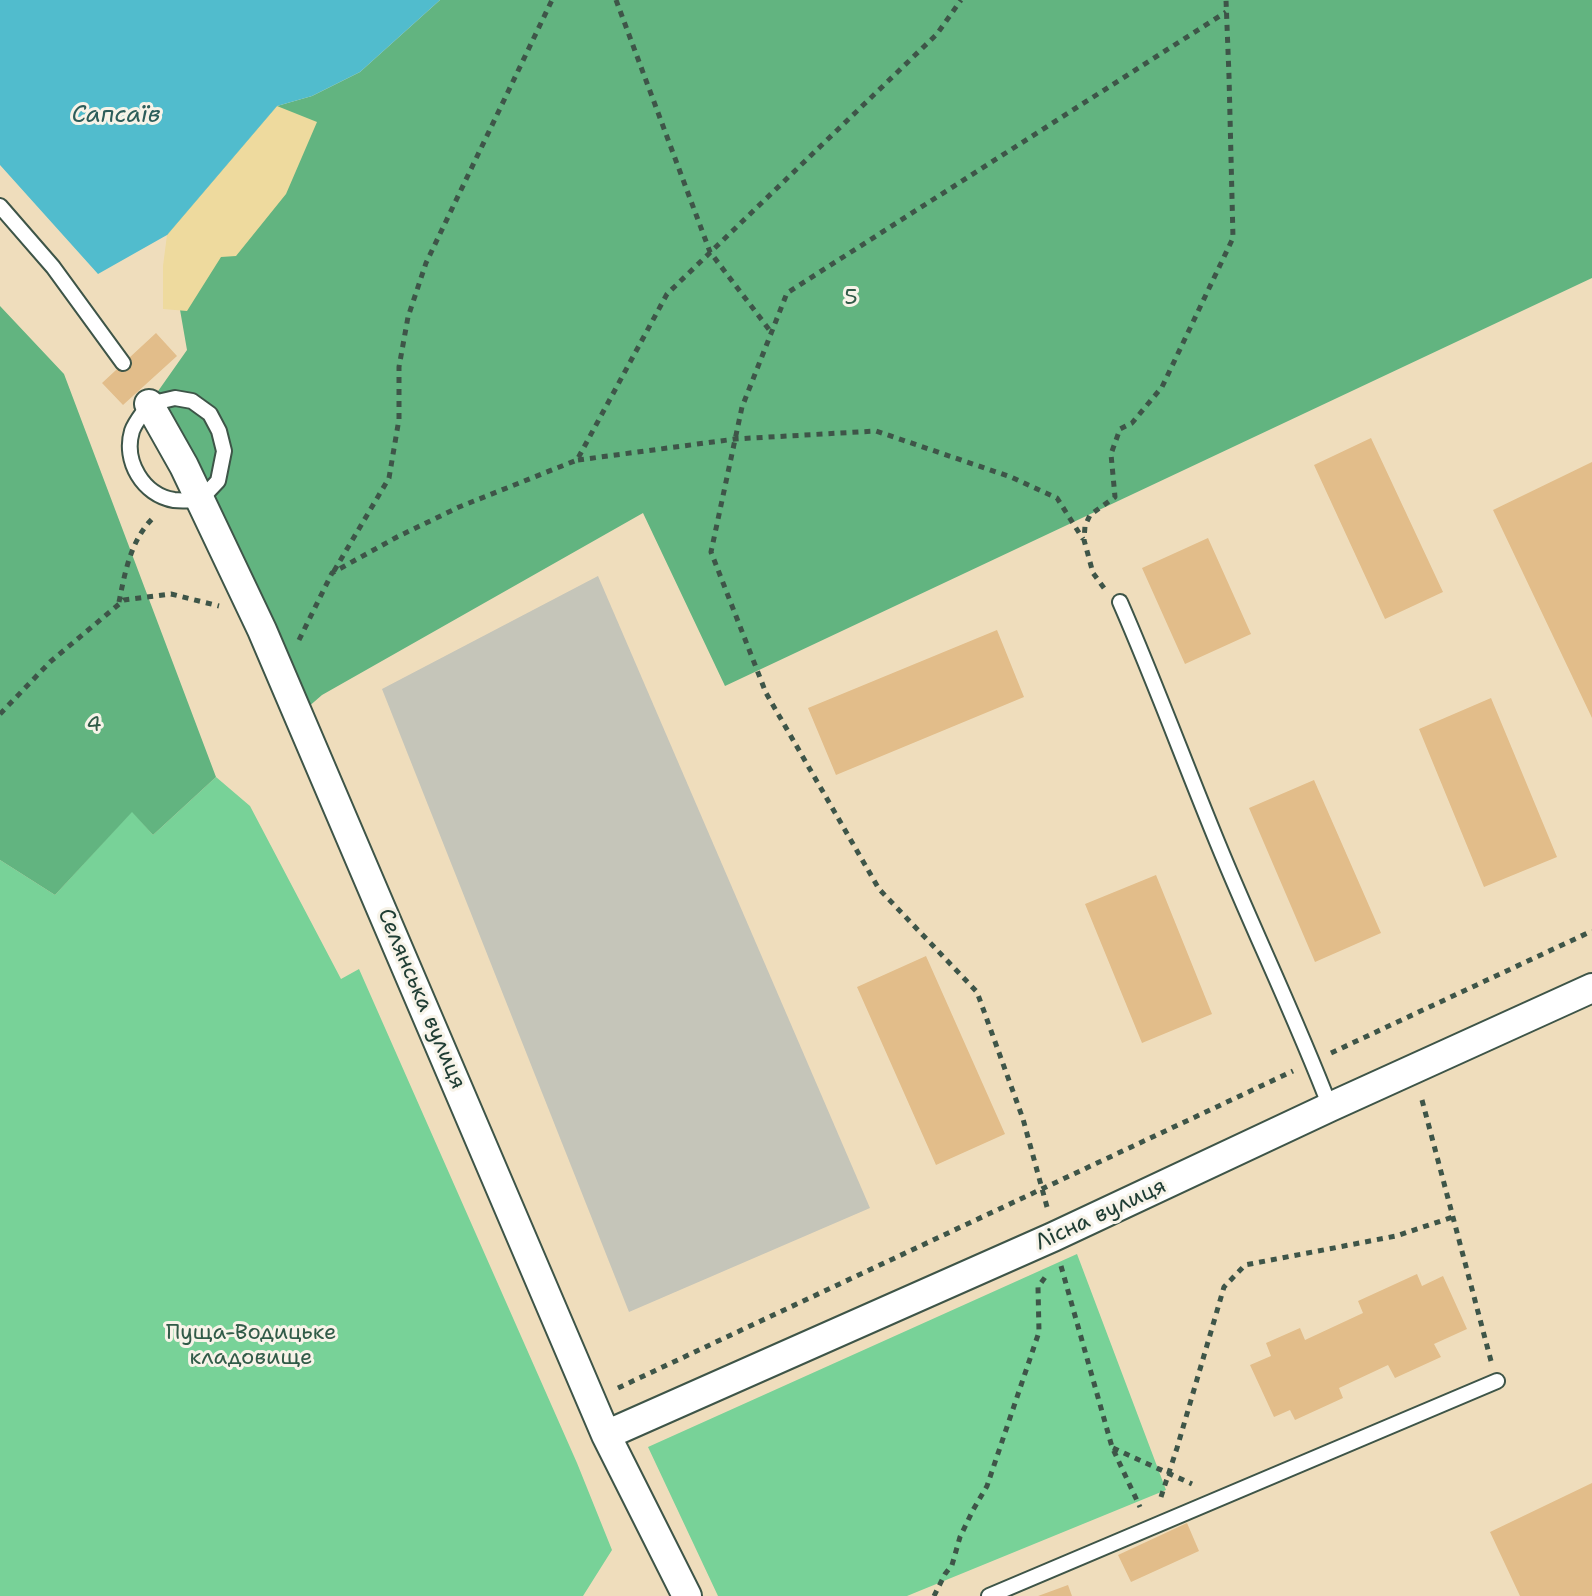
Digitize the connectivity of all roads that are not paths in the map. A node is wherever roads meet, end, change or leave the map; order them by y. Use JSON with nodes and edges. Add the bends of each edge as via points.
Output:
{"nodes":[{"id":1,"x":0,"y":206,"type":"edge"},
{"id":2,"x":123,"y":363,"type":"dead end"},
{"id":3,"x":144,"y":396,"type":"junction"},
{"id":4,"x":203,"y":506,"type":"junction"},
{"id":5,"x":1120,"y":602,"type":"road end"},
{"id":6,"x":1592,"y":988,"type":"edge"},
{"id":7,"x":1330,"y":1107,"type":"junction"},
{"id":8,"x":1497,"y":1381,"type":"road end"},
{"id":9,"x":606,"y":1435,"type":"junction"},
{"id":10,"x":687,"y":1596,"type":"edge"},
{"id":11,"x":989,"y":1596,"type":"edge"}],
"edges":[{"from":1,"to":2,"type":"lane","via":[[53,267]]},
{"from":3,"to":4,"type":"street","name":"Селянська вулиця"},
{"from":3,"to":4,"type":"lane","via":[[132,429],[133,466],[152,491]]},
{"from":3,"to":4,"type":"lane","via":[[192,401],[210,414],[224,451],[218,481]]},
{"from":4,"to":9,"type":"street","name":"Селянська вулиця","via":[[282,674]]},
{"from":5,"to":7,"type":"lane"},
{"from":6,"to":7,"type":"street","name":"Лісна вулиця"},
{"from":7,"to":9,"type":"street","name":"Лісна вулиця","via":[[1053,1237]]},
{"from":8,"to":11,"type":"lane"},
{"from":9,"to":10,"type":"street","name":"Селянська вулиця"}]}
